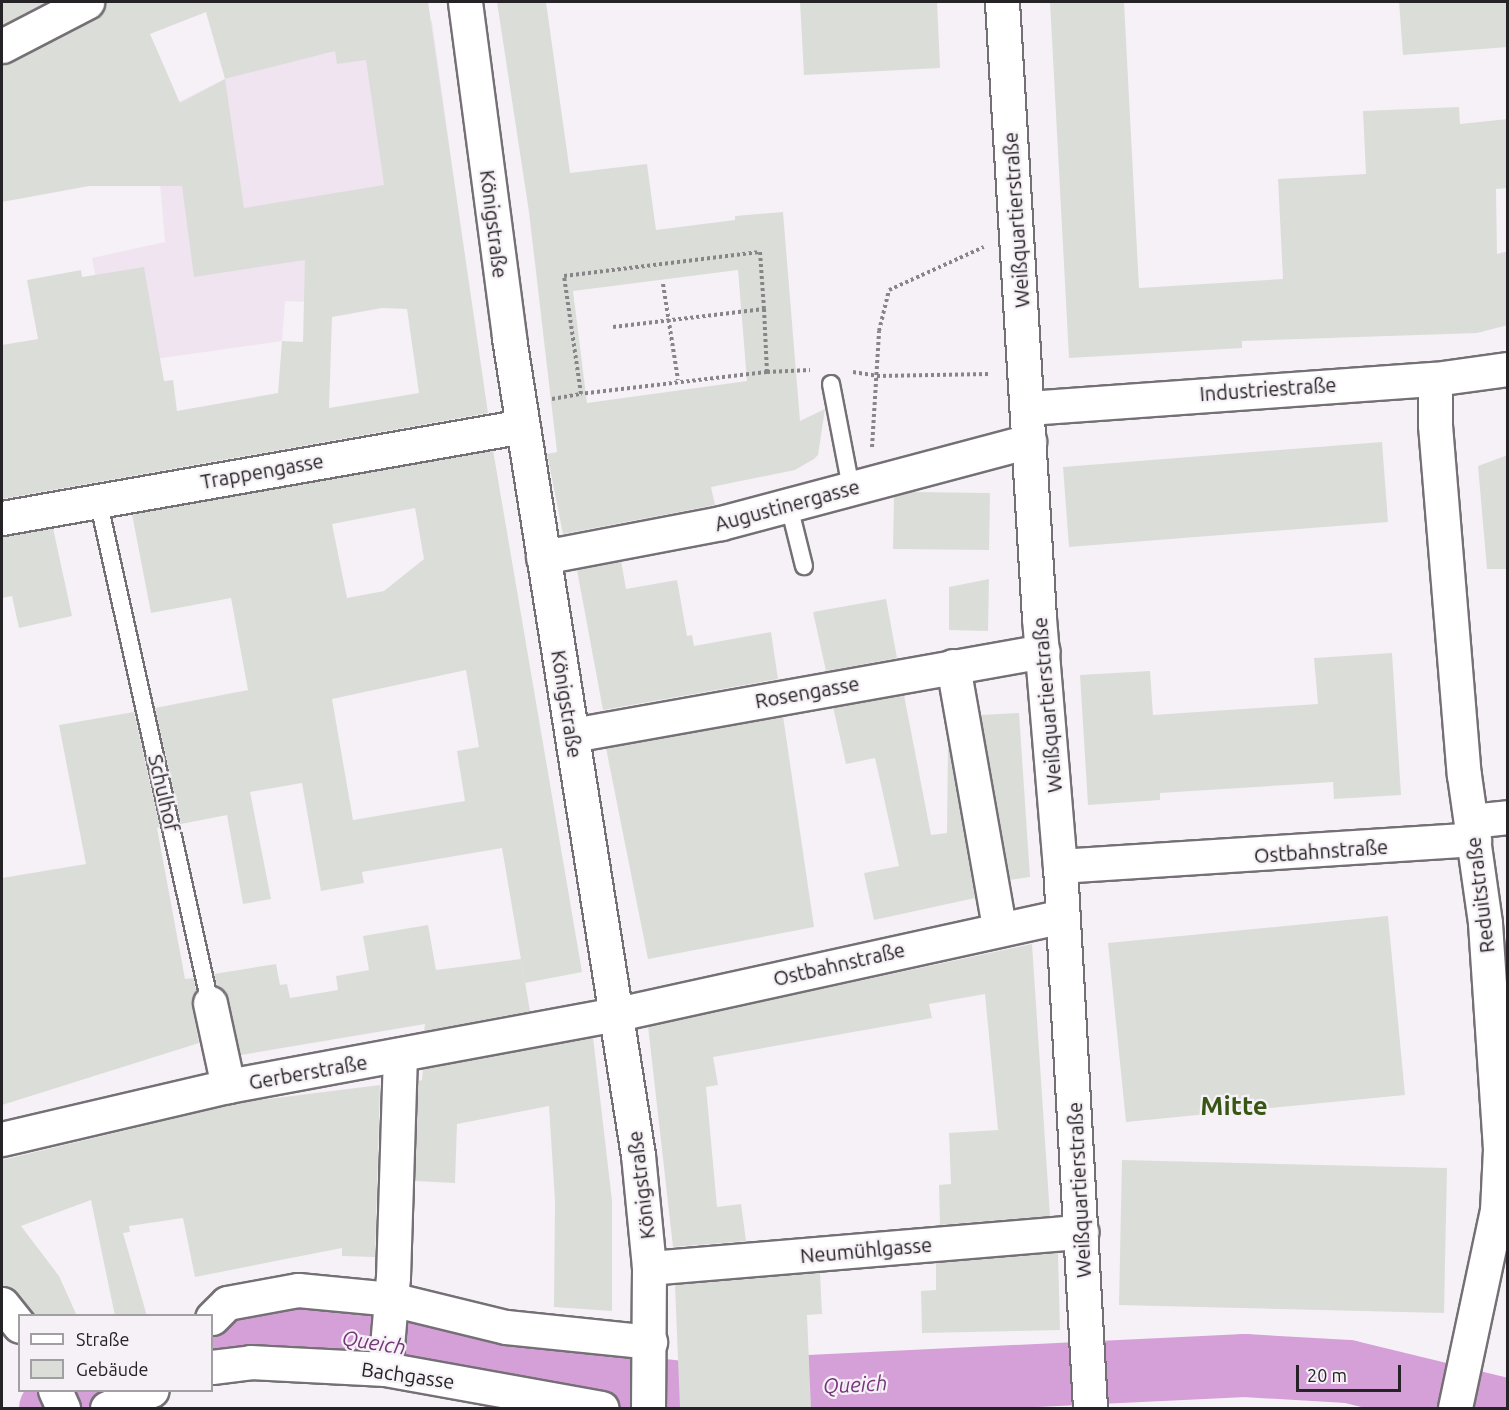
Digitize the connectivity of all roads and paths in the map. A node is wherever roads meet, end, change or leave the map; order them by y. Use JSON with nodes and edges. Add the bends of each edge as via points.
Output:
{"nodes":[{"id":1,"x":87,"y":2,"type":"edge"},
{"id":2,"x":465,"y":2,"type":"edge"},
{"id":3,"x":1002,"y":2,"type":"edge"},
{"id":4,"x":2,"y":46,"type":"edge"},
{"id":5,"x":1017,"y":231,"type":"junction"},
{"id":6,"x":663,"y":284,"type":"dead end"},
{"id":7,"x":764,"y":309,"type":"junction"},
{"id":8,"x":669,"y":319,"type":"junction"},
{"id":9,"x":614,"y":327,"type":"dead end"},
{"id":10,"x":1508,"y":369,"type":"edge"},
{"id":11,"x":1026,"y":374,"type":"junction"},
{"id":12,"x":877,"y":376,"type":"junction"},
{"id":13,"x":1435,"y":379,"type":"junction"},
{"id":14,"x":678,"y":380,"type":"junction"},
{"id":15,"x":831,"y":384,"type":"dead end"},
{"id":16,"x":1028,"y":408,"type":"junction"},
{"id":17,"x":523,"y":426,"type":"junction"},
{"id":18,"x":1029,"y":441,"type":"junction"},
{"id":19,"x":860,"y":485,"type":"junction"},
{"id":20,"x":98,"y":500,"type":"junction"},
{"id":21,"x":789,"y":506,"type":"junction"},
{"id":22,"x":2,"y":518,"type":"edge"},
{"id":23,"x":543,"y":557,"type":"junction"},
{"id":24,"x":804,"y":566,"type":"dead end"},
{"id":25,"x":1042,"y":651,"type":"junction"},
{"id":26,"x":953,"y":666,"type":"junction"},
{"id":27,"x":572,"y":735,"type":"junction"},
{"id":28,"x":1508,"y":817,"type":"edge"},
{"id":29,"x":1473,"y":830,"type":"junction"},
{"id":30,"x":1060,"y":866,"type":"junction"},
{"id":31,"x":1062,"y":916,"type":"junction"},
{"id":32,"x":999,"y":928,"type":"junction"},
{"id":33,"x":210,"y":1003,"type":"joint"},
{"id":34,"x":617,"y":1014,"type":"junction"},
{"id":35,"x":400,"y":1056,"type":"junction"},
{"id":36,"x":228,"y":1086,"type":"junction"},
{"id":37,"x":2,"y":1139,"type":"edge"},
{"id":38,"x":1082,"y":1232,"type":"junction"},
{"id":39,"x":649,"y":1268,"type":"junction"},
{"id":40,"x":391,"y":1299,"type":"junction"},
{"id":41,"x":2,"y":1305,"type":"edge"},
{"id":42,"x":213,"y":1317,"type":"edge"},
{"id":43,"x":18,"y":1324,"type":"edge"},
{"id":44,"x":387,"y":1345,"type":"dead end"},
{"id":45,"x":650,"y":1349,"type":"junction"},
{"id":46,"x":213,"y":1367,"type":"edge"},
{"id":47,"x":55,"y":1392,"type":"edge"},
{"id":48,"x":147,"y":1392,"type":"edge"},
{"id":49,"x":1089,"y":1399,"type":"edge"},
{"id":50,"x":63,"y":1408,"type":"edge"},
{"id":51,"x":107,"y":1408,"type":"edge"},
{"id":52,"x":602,"y":1408,"type":"edge"},
{"id":53,"x":648,"y":1408,"type":"edge"},
{"id":54,"x":1455,"y":1408,"type":"edge"}],
"edges":[{"from":1,"to":4,"type":"street"},
{"from":2,"to":17,"type":"street","name":"Königstraße"},
{"from":3,"to":5,"type":"street","name":"Weißquartierstraße"},
{"from":5,"to":11,"type":"street","name":"Weißquartierstraße"},
{"from":5,"to":12,"type":"path","via":[[889,290],[879,331]]},
{"from":6,"to":8,"type":"path"},
{"from":7,"to":8,"type":"path"},
{"from":7,"to":14,"type":"path","via":[[767,372]]},
{"from":7,"to":14,"type":"path","via":[[760,252],[564,276],[581,394]]},
{"from":8,"to":9,"type":"path"},
{"from":8,"to":14,"type":"path"},
{"from":10,"to":13,"type":"street","name":"Industriestraße"},
{"from":11,"to":12,"type":"path"},
{"from":11,"to":16,"type":"street","name":"Weißquartierstraße"},
{"from":12,"to":19,"type":"path"},
{"from":13,"to":16,"type":"street","name":"Industriestraße"},
{"from":13,"to":29,"type":"street","name":"Reduitstraße","via":[[1436,437]]},
{"from":15,"to":19,"type":"lane"},
{"from":16,"to":18,"type":"street","name":"Weißquartierstraße"},
{"from":17,"to":20,"type":"street","name":"Trappengasse"},
{"from":17,"to":23,"type":"street","name":"Königstraße"},
{"from":18,"to":19,"type":"street","name":"Augustinergasse"},
{"from":18,"to":25,"type":"street","name":"Weißquartierstraße"},
{"from":19,"to":21,"type":"street","name":"Augustinergasse"},
{"from":20,"to":22,"type":"street","name":"Trappengasse"},
{"from":20,"to":33,"type":"lane","name":"Schulhof"},
{"from":21,"to":23,"type":"street","name":"Augustinergasse","via":[[670,535]]},
{"from":21,"to":24,"type":"lane"},
{"from":23,"to":27,"type":"street","name":"Königstraße"},
{"from":25,"to":26,"type":"street","name":"Rosengasse"},
{"from":25,"to":30,"type":"street","name":"Weißquartierstraße"},
{"from":26,"to":27,"type":"street","name":"Rosengasse"},
{"from":26,"to":32,"type":"street"},
{"from":27,"to":34,"type":"street","name":"Königstraße"},
{"from":28,"to":29,"type":"street","name":"Ostbahnstraße"},
{"from":29,"to":30,"type":"street","name":"Ostbahnstraße"},
{"from":29,"to":54,"type":"street","name":"Reduitstraße","via":[[1489,969],[1500,1181]]},
{"from":30,"to":31,"type":"street","name":"Weißquartierstraße"},
{"from":31,"to":32,"type":"street","name":"Ostbahnstraße"},
{"from":31,"to":38,"type":"street","name":"Weißquartierstraße"},
{"from":32,"to":34,"type":"street","name":"Ostbahnstraße"},
{"from":33,"to":36,"type":"street","name":"Schulhof"},
{"from":34,"to":35,"type":"street","name":"Gerberstraße"},
{"from":34,"to":39,"type":"street","name":"Königstraße"},
{"from":35,"to":36,"type":"street","name":"Gerberstraße"},
{"from":35,"to":40,"type":"street","name":"Bachgasse"},
{"from":36,"to":37,"type":"street","name":"Gerberstraße"},
{"from":38,"to":39,"type":"street","name":"Neumühlgasse"},
{"from":38,"to":49,"type":"street","name":"Weißquartierstraße"},
{"from":39,"to":45,"type":"street","name":"Königstraße"},
{"from":40,"to":42,"type":"street","via":[[298,1290],[227,1303]]},
{"from":40,"to":44,"type":"street","name":"Bachgasse"},
{"from":40,"to":45,"type":"street","via":[[506,1327]]},
{"from":41,"to":43,"type":"street"},
{"from":45,"to":53,"type":"street","name":"Königstraße"},
{"from":46,"to":52,"type":"street","name":"Bachgasse","via":[[250,1362],[385,1369]]},
{"from":47,"to":50,"type":"street"},
{"from":48,"to":51,"type":"street"}]}
